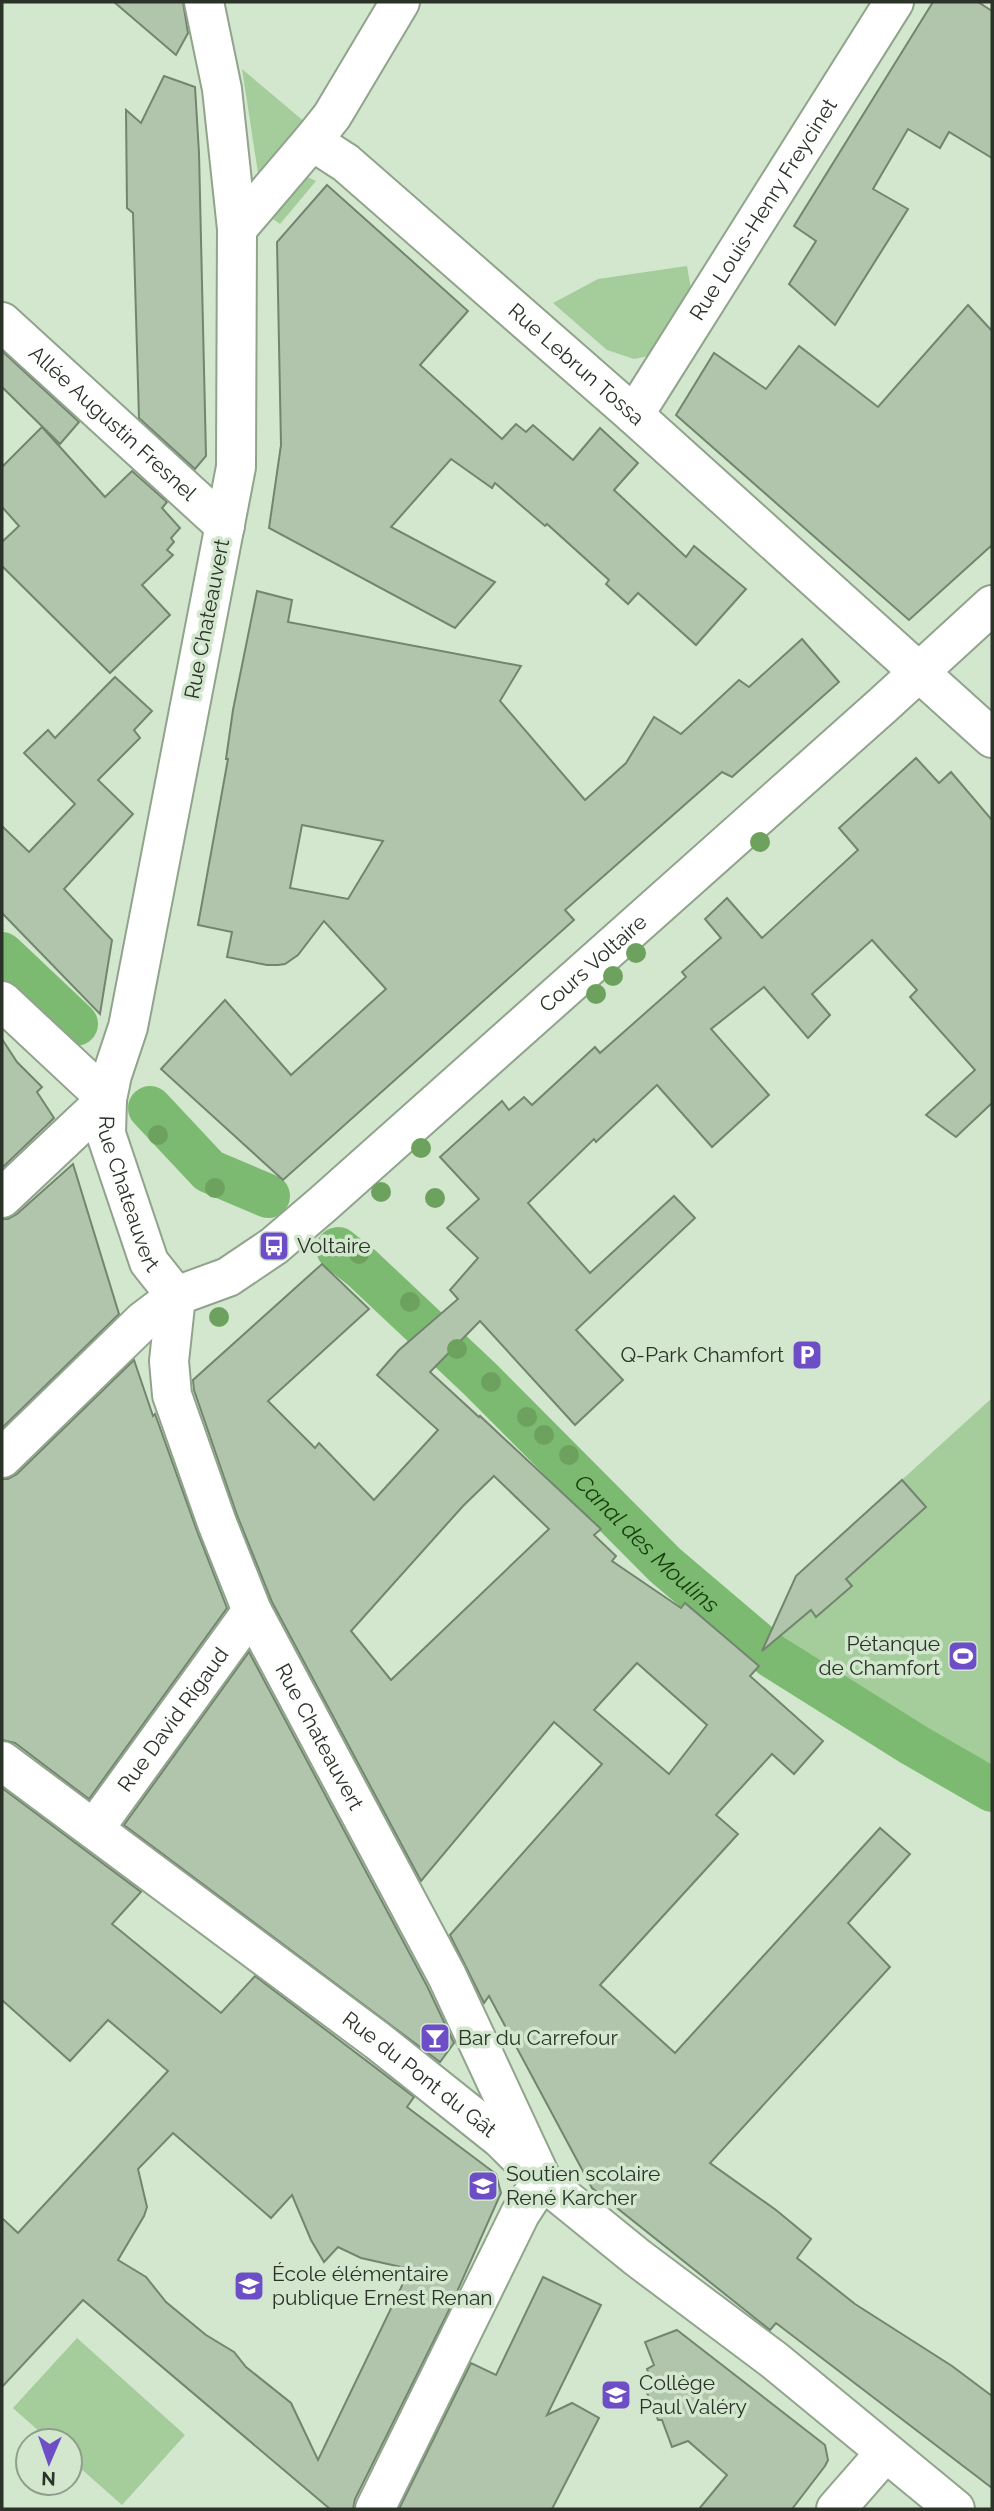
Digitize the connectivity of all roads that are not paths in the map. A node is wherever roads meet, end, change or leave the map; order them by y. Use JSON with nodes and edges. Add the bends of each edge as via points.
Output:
{"nodes":[{"id":1,"x":204,"y":2,"type":"edge"},
{"id":2,"x":400,"y":2,"type":"edge"},
{"id":3,"x":894,"y":2,"type":"edge"},
{"id":4,"x":312,"y":141,"type":"junction"},
{"id":5,"x":237,"y":229,"type":"junction"},
{"id":6,"x":2,"y":322,"type":"edge"},
{"id":7,"x":634,"y":415,"type":"junction"},
{"id":8,"x":225,"y":526,"type":"junction"},
{"id":9,"x":992,"y":605,"type":"edge"},
{"id":10,"x":919,"y":673,"type":"junction"},
{"id":11,"x":992,"y":738,"type":"edge"},
{"id":12,"x":2,"y":1001,"type":"edge"},
{"id":13,"x":107,"y":1099,"type":"junction"},
{"id":14,"x":2,"y":1198,"type":"edge"},
{"id":15,"x":176,"y":1296,"type":"junction"},
{"id":16,"x":2,"y":1458,"type":"edge"},
{"id":17,"x":252,"y":1611,"type":"junction"},
{"id":18,"x":2,"y":1761,"type":"edge"},
{"id":19,"x":94,"y":1829,"type":"junction"},
{"id":20,"x":542,"y":2180,"type":"junction"},
{"id":21,"x":885,"y":2453,"type":"junction"},
{"id":22,"x":375,"y":2509,"type":"edge"},
{"id":23,"x":836,"y":2509,"type":"edge"},
{"id":24,"x":955,"y":2509,"type":"edge"}],
"edges":[{"from":1,"to":5,"type":"street","name":"Rue Chateauvert","via":[[222,89]]},
{"from":2,"to":4,"type":"street","via":[[332,116]]},
{"from":3,"to":7,"type":"street","name":"Rue Louis-Henry Freycinet"},
{"from":4,"to":5,"type":"street"},
{"from":4,"to":7,"type":"street","name":"Rue Lebrun Tossa","via":[[346,163]]},
{"from":5,"to":8,"type":"street","name":"Rue Chateauvert","via":[[236,467]]},
{"from":6,"to":8,"type":"street","name":"Allée Augustin Fresnel"},
{"from":7,"to":10,"type":"street","name":"Rue Lebrun Tossa"},
{"from":8,"to":13,"type":"street","name":"Rue Chateauvert","via":[[128,1027]]},
{"from":9,"to":10,"type":"street","name":"Cours Voltaire"},
{"from":10,"to":11,"type":"street","name":"Rue Lebrun Tossa"},
{"from":10,"to":15,"type":"street","name":"Cours Voltaire","via":[[323,1205],[228,1277]]},
{"from":12,"to":13,"type":"street"},
{"from":13,"to":14,"type":"street"},
{"from":13,"to":15,"type":"street","name":"Rue Chateauvert","via":[[106,1134],[149,1262]]},
{"from":15,"to":16,"type":"street","name":"Cours Voltaire","via":[[142,1321]]},
{"from":15,"to":17,"type":"street","name":"Rue Chateauvert","via":[[169,1361],[172,1395]]},
{"from":17,"to":19,"type":"street","name":"Rue David Rigaud"},
{"from":17,"to":20,"type":"street","name":"Rue Chateauvert","via":[[447,1976]]},
{"from":18,"to":19,"type":"street","name":"Rue du Pont du Gât"},
{"from":19,"to":20,"type":"street","name":"Rue du Pont du Gât","via":[[378,2042],[500,2139]]},
{"from":20,"to":21,"type":"street","name":"Rue du Pont du Gât","via":[[774,2360]]},
{"from":20,"to":22,"type":"street","via":[[520,2214]]},
{"from":21,"to":23,"type":"street"},
{"from":21,"to":24,"type":"street","name":"Rue du Pont du Gât"}]}
